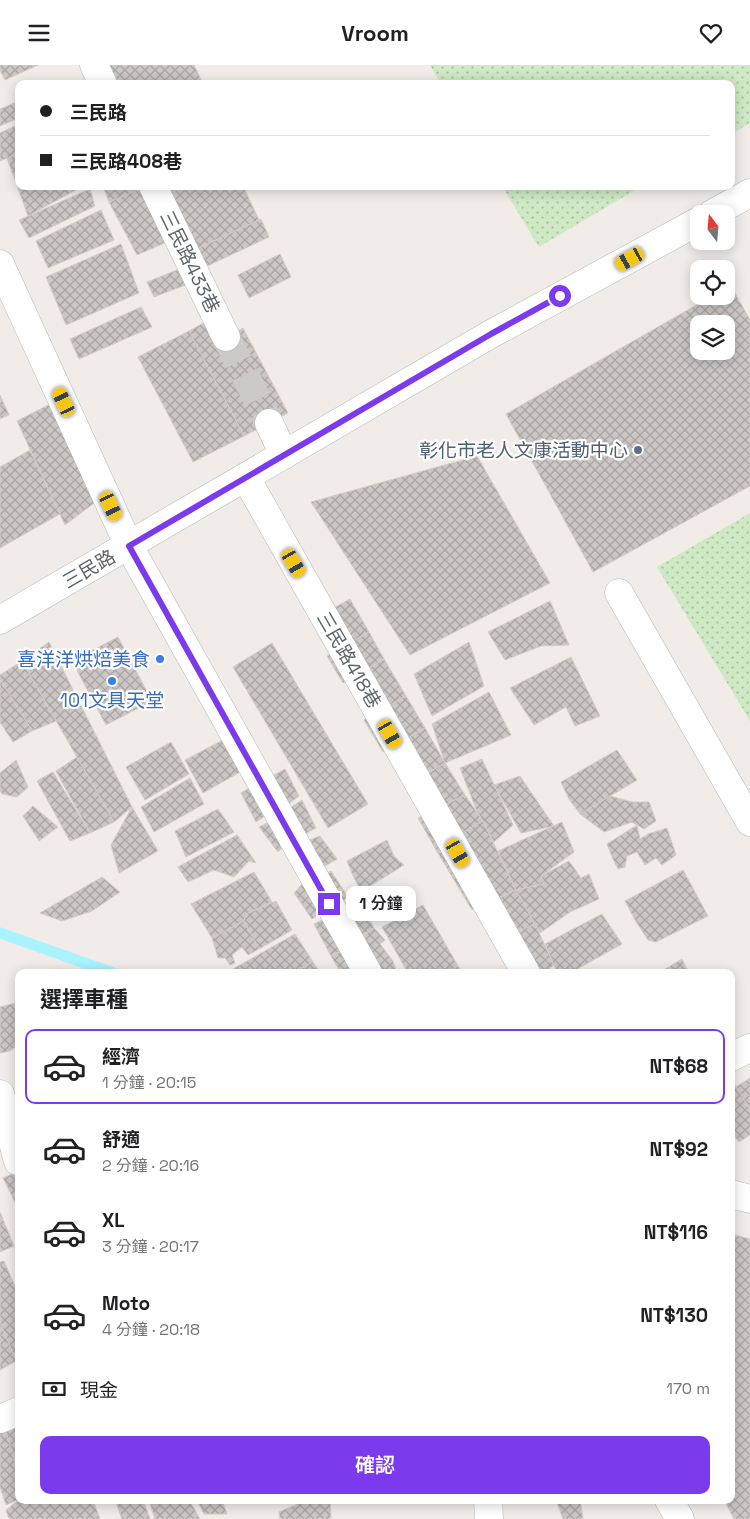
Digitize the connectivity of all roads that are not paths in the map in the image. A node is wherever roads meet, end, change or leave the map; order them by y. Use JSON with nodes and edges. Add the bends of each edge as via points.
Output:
{"nodes":[{"id":1,"x":94,"y":65,"type":"edge"},
{"id":2,"x":101,"y":80,"type":"edge"},
{"id":3,"x":155,"y":190,"type":"edge"},
{"id":4,"x":750,"y":193,"type":"edge"},
{"id":5,"x":728,"y":205,"type":"edge"},
{"id":6,"x":690,"y":226,"type":"edge"},
{"id":7,"x":0,"y":263,"type":"edge"},
{"id":8,"x":226,"y":337,"type":"tunnel mouth"},
{"id":9,"x":269,"y":423,"type":"tunnel mouth"},
{"id":10,"x":284,"y":455,"type":"junction"},
{"id":11,"x":246,"y":478,"type":"junction"},
{"id":12,"x":129,"y":546,"type":"junction"},
{"id":13,"x":619,"y":593,"type":"dead end"},
{"id":14,"x":0,"y":620,"type":"edge"},
{"id":15,"x":750,"y":823,"type":"edge"},
{"id":16,"x":366,"y":969,"type":"edge"},
{"id":17,"x":524,"y":969,"type":"edge"},
{"id":18,"x":750,"y":1048,"type":"edge"},
{"id":19,"x":735,"y":1055,"type":"edge"},
{"id":20,"x":0,"y":1095,"type":"edge"},
{"id":21,"x":12,"y":1162,"type":"edge"},
{"id":22,"x":735,"y":1195,"type":"edge"},
{"id":23,"x":750,"y":1199,"type":"edge"},
{"id":24,"x":15,"y":1413,"type":"edge"},
{"id":25,"x":0,"y":1419,"type":"edge"},
{"id":26,"x":488,"y":1504,"type":"edge"},
{"id":27,"x":671,"y":1504,"type":"edge"},
{"id":28,"x":489,"y":1519,"type":"edge"},
{"id":29,"x":680,"y":1519,"type":"edge"}],
"edges":[{"from":1,"to":2,"type":"street"},
{"from":3,"to":8,"type":"street","name":"三民路433巷"},
{"from":4,"to":5,"type":"street"},
{"from":6,"to":10,"type":"street","name":"三民路","via":[[491,334]]},
{"from":7,"to":12,"type":"street"},
{"from":9,"to":10,"type":"street"},
{"from":10,"to":11,"type":"street","name":"三民路"},
{"from":11,"to":12,"type":"street","name":"三民路"},
{"from":11,"to":17,"type":"street","name":"三民路418巷"},
{"from":12,"to":14,"type":"street","name":"三民路"},
{"from":12,"to":16,"type":"street"},
{"from":13,"to":15,"type":"street"},
{"from":18,"to":19,"type":"street"},
{"from":20,"to":21,"type":"street"},
{"from":22,"to":23,"type":"street"},
{"from":24,"to":25,"type":"street"},
{"from":26,"to":28,"type":"street"},
{"from":27,"to":29,"type":"street"}]}
